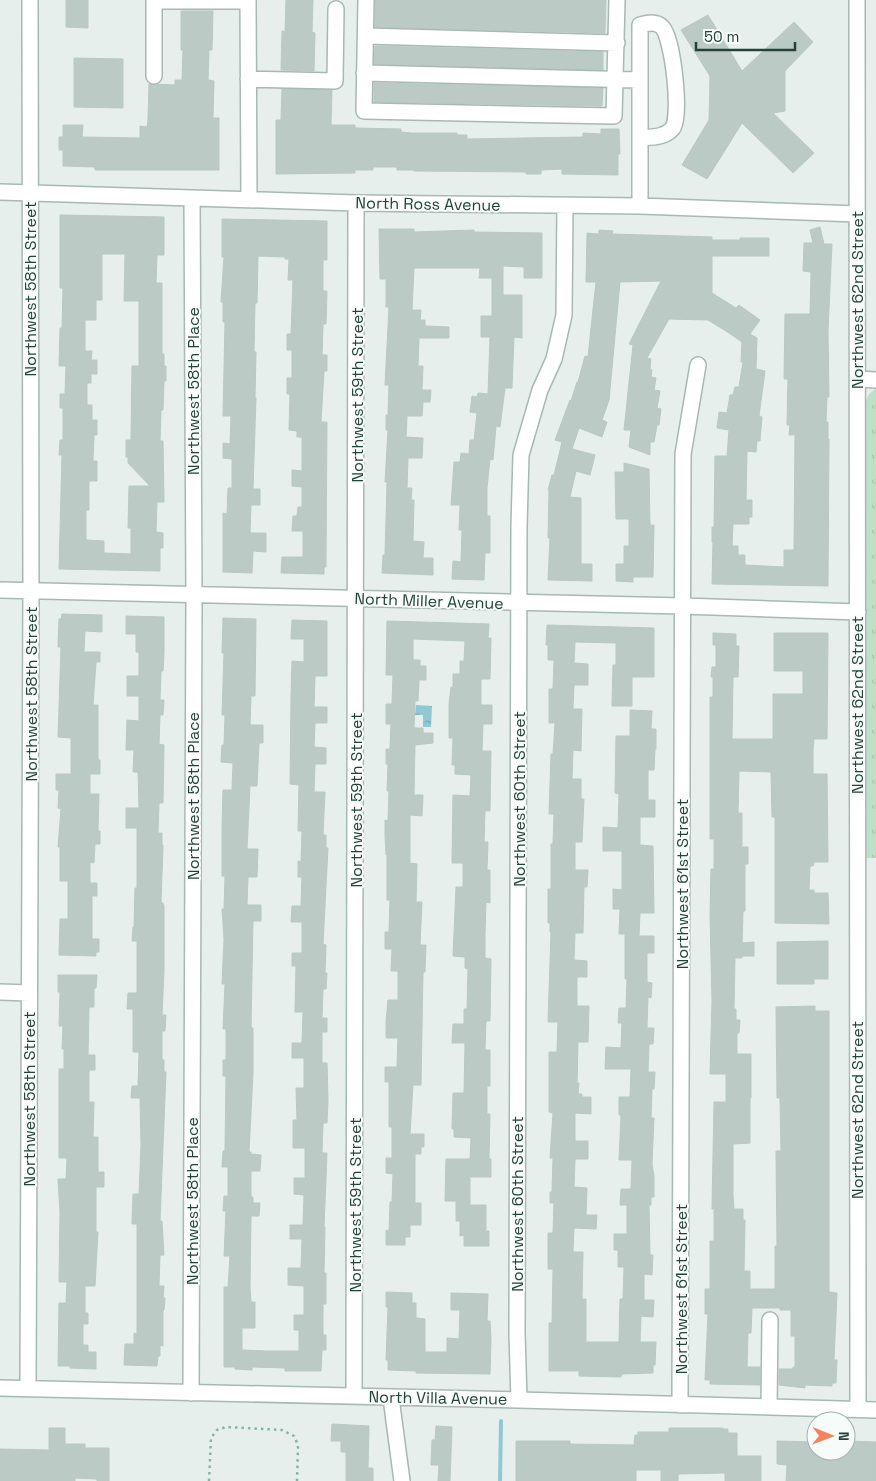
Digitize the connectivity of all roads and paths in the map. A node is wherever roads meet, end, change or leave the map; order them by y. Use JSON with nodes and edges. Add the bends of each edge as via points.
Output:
{"nodes":[{"id":1,"x":30,"y":0,"type":"edge"},
{"id":2,"x":366,"y":0,"type":"edge"},
{"id":3,"x":617,"y":0,"type":"edge"},
{"id":4,"x":857,"y":0,"type":"edge"},
{"id":5,"x":248,"y":1,"type":"edge"},
{"id":6,"x":336,"y":9,"type":"dead end"},
{"id":7,"x":366,"y":36,"type":"junction"},
{"id":8,"x":617,"y":43,"type":"junction"},
{"id":9,"x":364,"y":73,"type":"junction"},
{"id":10,"x":154,"y":76,"type":"dead end"},
{"id":11,"x":248,"y":79,"type":"junction"},
{"id":12,"x":616,"y":79,"type":"junction"},
{"id":13,"x":640,"y":80,"type":"junction"},
{"id":14,"x":640,"y":138,"type":"junction"},
{"id":15,"x":0,"y":192,"type":"edge"},
{"id":16,"x":29,"y":193,"type":"junction"},
{"id":17,"x":192,"y":198,"type":"junction"},
{"id":18,"x":249,"y":198,"type":"junction"},
{"id":19,"x":356,"y":203,"type":"junction"},
{"id":20,"x":565,"y":206,"type":"junction"},
{"id":21,"x":640,"y":206,"type":"junction"},
{"id":22,"x":857,"y":214,"type":"junction"},
{"id":23,"x":698,"y":366,"type":"dead end"},
{"id":24,"x":858,"y":380,"type":"junction"},
{"id":25,"x":876,"y":380,"type":"edge"},
{"id":26,"x":0,"y":590,"type":"edge"},
{"id":27,"x":31,"y":591,"type":"junction"},
{"id":28,"x":194,"y":595,"type":"junction"},
{"id":29,"x":357,"y":599,"type":"junction"},
{"id":30,"x":519,"y":603,"type":"junction"},
{"id":31,"x":683,"y":606,"type":"junction"},
{"id":32,"x":858,"y":612,"type":"junction"},
{"id":33,"x":0,"y":992,"type":"edge"},
{"id":34,"x":29,"y":993,"type":"junction"},
{"id":35,"x":770,"y":1320,"type":"dead end"},
{"id":36,"x":0,"y":1388,"type":"edge"},
{"id":37,"x":28,"y":1388,"type":"junction"},
{"id":38,"x":191,"y":1393,"type":"junction"},
{"id":39,"x":354,"y":1396,"type":"junction"},
{"id":40,"x":391,"y":1398,"type":"junction"},
{"id":41,"x":519,"y":1400,"type":"junction"},
{"id":42,"x":680,"y":1405,"type":"junction"},
{"id":43,"x":769,"y":1407,"type":"junction"},
{"id":44,"x":858,"y":1409,"type":"junction"},
{"id":45,"x":876,"y":1410,"type":"edge"},
{"id":46,"x":209,"y":1481,"type":"edge"},
{"id":47,"x":297,"y":1481,"type":"edge"},
{"id":48,"x":402,"y":1481,"type":"edge"}],
"edges":[{"from":1,"to":16,"type":"street","name":"Northwest 58th Street"},
{"from":2,"to":7,"type":"street"},
{"from":3,"to":8,"type":"street"},
{"from":4,"to":22,"type":"street","name":"Northwest 62nd Street"},
{"from":5,"to":10,"type":"street","via":[[154,1]]},
{"from":5,"to":11,"type":"street"},
{"from":6,"to":11,"type":"street","via":[[335,81]]},
{"from":7,"to":8,"type":"street"},
{"from":7,"to":9,"type":"street"},
{"from":8,"to":12,"type":"street"},
{"from":9,"to":12,"type":"street"},
{"from":9,"to":12,"type":"street","via":[[364,110],[614,116]]},
{"from":11,"to":18,"type":"street"},
{"from":12,"to":13,"type":"street"},
{"from":13,"to":14,"type":"street"},
{"from":13,"to":14,"type":"street","via":[[640,26],[655,24],[666,33],[672,59],[675,123],[658,137]]},
{"from":14,"to":21,"type":"street"},
{"from":15,"to":16,"type":"street","name":"North Ross Avenue"},
{"from":16,"to":17,"type":"street","name":"North Ross Avenue"},
{"from":16,"to":27,"type":"street","name":"Northwest 58th Street"},
{"from":17,"to":18,"type":"street","name":"North Ross Avenue"},
{"from":17,"to":28,"type":"street","name":"Northwest 58th Place"},
{"from":18,"to":19,"type":"street","name":"North Ross Avenue"},
{"from":19,"to":20,"type":"street","name":"North Ross Avenue"},
{"from":19,"to":29,"type":"street","name":"Northwest 59th Street"},
{"from":20,"to":21,"type":"street","name":"North Ross Avenue"},
{"from":20,"to":30,"type":"street","name":"Northwest 60th Street","via":[[564,315],[554,359],[540,390],[521,455]]},
{"from":21,"to":22,"type":"street","name":"North Ross Avenue"},
{"from":22,"to":24,"type":"street","name":"Northwest 62nd Street"},
{"from":23,"to":31,"type":"street","name":"Northwest 61st Street","via":[[683,454]]},
{"from":24,"to":25,"type":"street"},
{"from":24,"to":32,"type":"street","name":"Northwest 62nd Street"},
{"from":26,"to":27,"type":"street","name":"North Miller Avenue"},
{"from":27,"to":28,"type":"street","name":"North Miller Avenue"},
{"from":27,"to":34,"type":"street","name":"Northwest 58th Street"},
{"from":28,"to":29,"type":"street","name":"North Miller Avenue"},
{"from":28,"to":38,"type":"street","name":"Northwest 58th Place"},
{"from":29,"to":30,"type":"street","name":"North Miller Avenue"},
{"from":29,"to":39,"type":"street","name":"Northwest 59th Street"},
{"from":30,"to":31,"type":"street","name":"North Miller Avenue"},
{"from":30,"to":41,"type":"street","name":"Northwest 60th Street"},
{"from":31,"to":32,"type":"street","name":"North Miller Avenue"},
{"from":31,"to":42,"type":"street","name":"Northwest 61st Street"},
{"from":32,"to":44,"type":"street","name":"Northwest 62nd Street"},
{"from":33,"to":34,"type":"street"},
{"from":34,"to":37,"type":"street","name":"Northwest 58th Street"},
{"from":35,"to":43,"type":"street"},
{"from":36,"to":37,"type":"street","name":"North Villa Avenue"},
{"from":37,"to":38,"type":"street","name":"North Villa Avenue"},
{"from":38,"to":39,"type":"street","name":"North Villa Avenue"},
{"from":39,"to":40,"type":"street","name":"North Villa Avenue"},
{"from":40,"to":41,"type":"street","name":"North Villa Avenue"},
{"from":40,"to":48,"type":"street"},
{"from":41,"to":42,"type":"street","name":"North Villa Avenue"},
{"from":42,"to":43,"type":"street","name":"North Villa Avenue"},
{"from":43,"to":44,"type":"street","name":"North Villa Avenue"},
{"from":44,"to":45,"type":"street","name":"North Villa Avenue"},
{"from":46,"to":47,"type":"path","via":[[211,1438],[217,1430],[226,1427],[282,1430],[294,1436],[298,1445]]}]}
